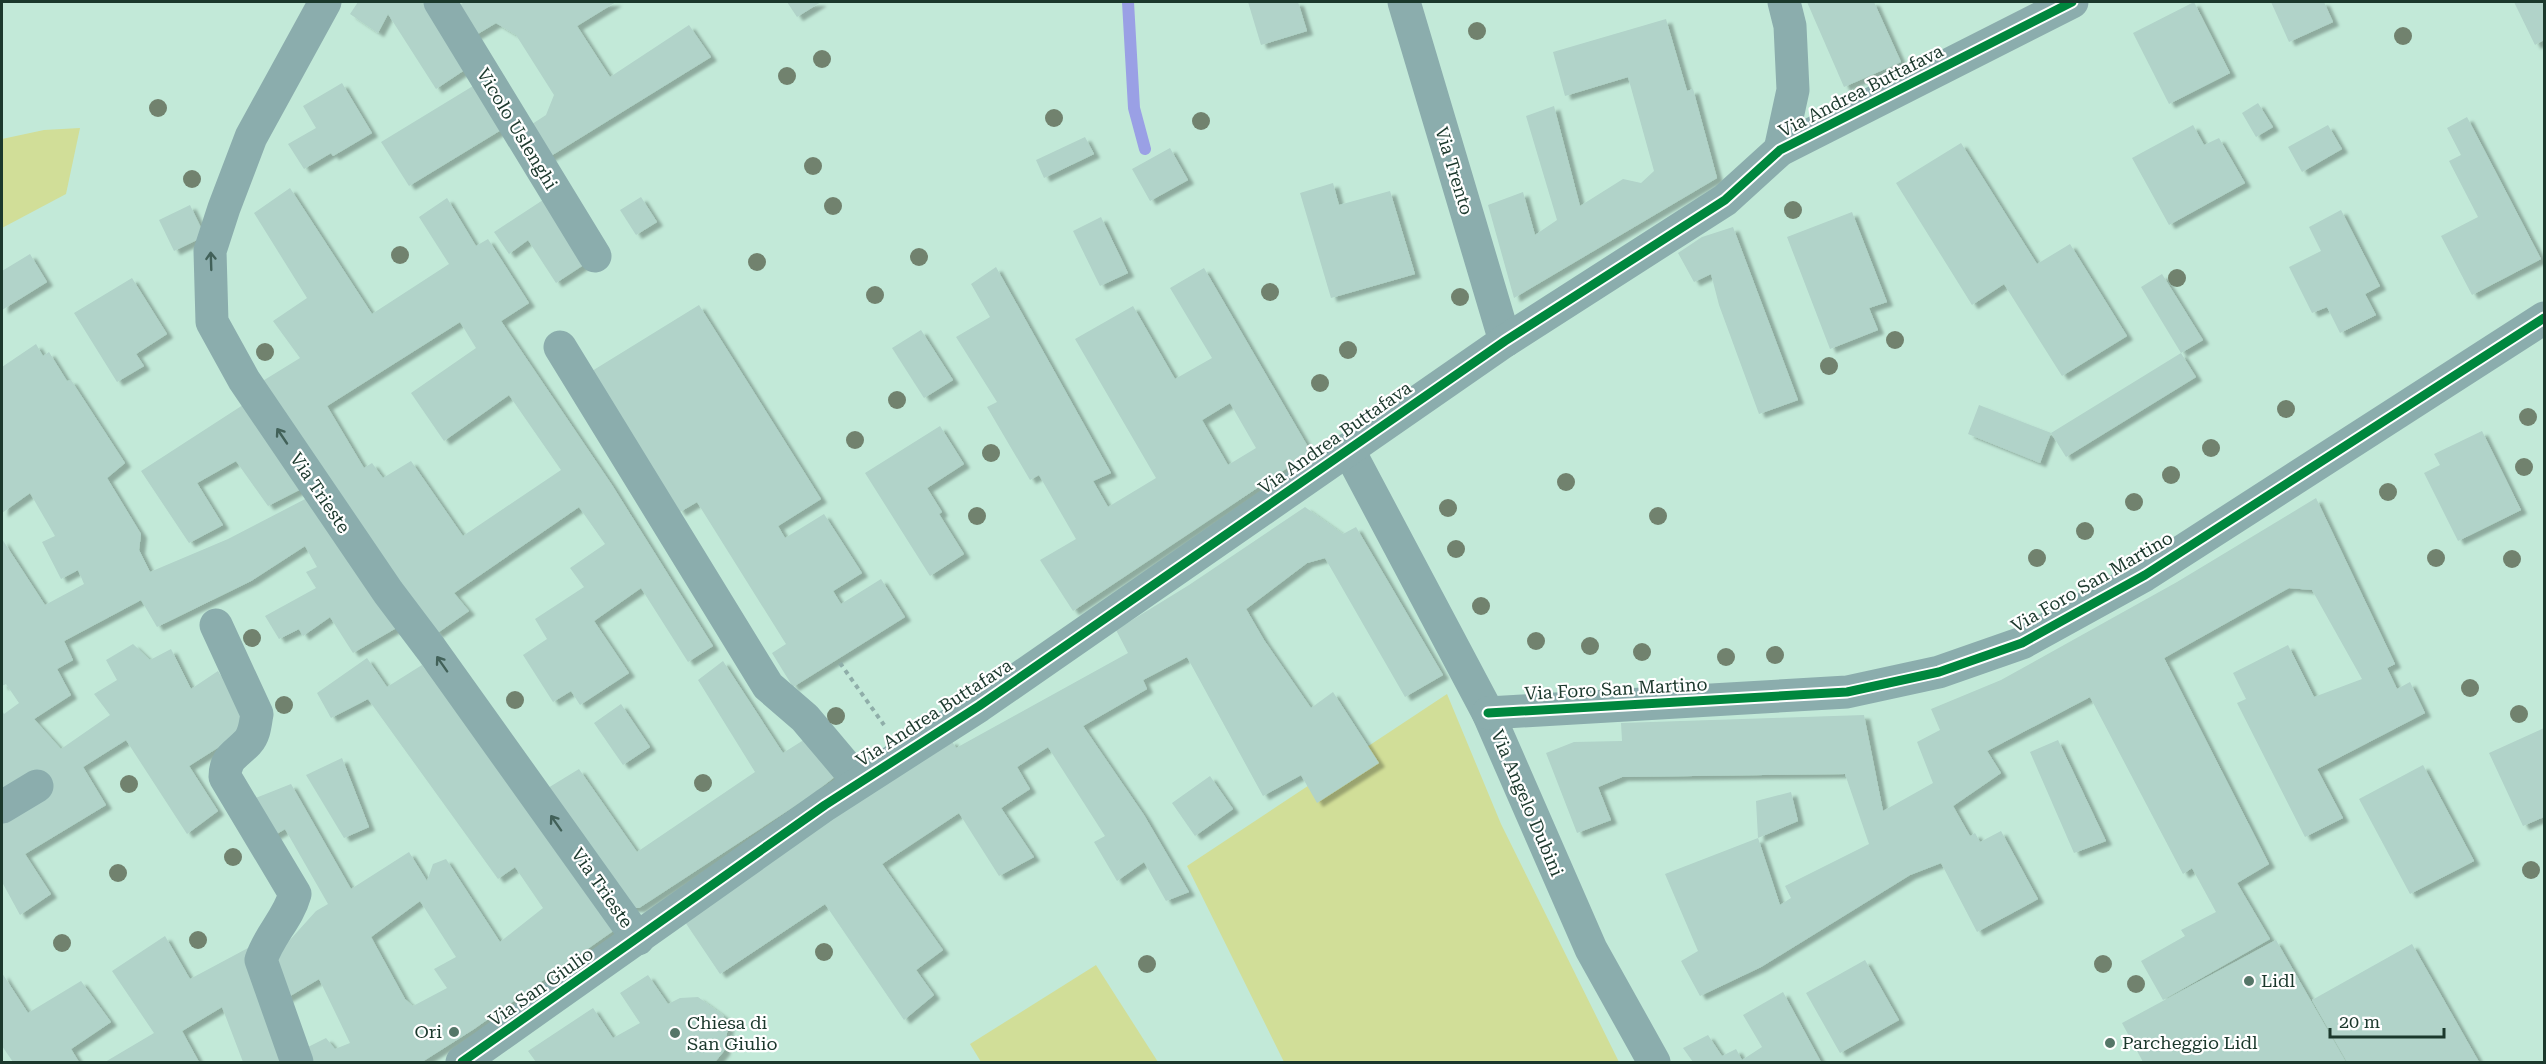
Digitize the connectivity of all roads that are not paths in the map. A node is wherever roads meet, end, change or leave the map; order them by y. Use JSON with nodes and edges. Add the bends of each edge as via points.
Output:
{"nodes":[{"id":1,"x":325,"y":2,"type":"edge"},
{"id":2,"x":440,"y":2,"type":"edge"},
{"id":3,"x":1404,"y":2,"type":"edge"},
{"id":4,"x":1784,"y":2,"type":"edge"},
{"id":5,"x":2072,"y":2,"type":"edge"},
{"id":6,"x":1780,"y":150,"type":"junction"},
{"id":7,"x":595,"y":256,"type":"dead end"},
{"id":8,"x":2544,"y":318,"type":"edge"},
{"id":9,"x":1505,"y":341,"type":"junction"},
{"id":10,"x":560,"y":347,"type":"dead end"},
{"id":11,"x":1348,"y":449,"type":"junction"},
{"id":12,"x":216,"y":625,"type":"dead end"},
{"id":13,"x":1488,"y":712,"type":"junction"},
{"id":14,"x":858,"y":782,"type":"junction"},
{"id":15,"x":37,"y":786,"type":"dead end"},
{"id":16,"x":2,"y":807,"type":"edge"},
{"id":17,"x":638,"y":939,"type":"junction"},
{"id":18,"x":297,"y":1062,"type":"edge"},
{"id":19,"x":462,"y":1062,"type":"edge"},
{"id":20,"x":1654,"y":1062,"type":"edge"}],
"edges":[{"from":17,"to":1,"type":"street","name":"Via Trieste","one_way":true,"via":[[388,592],[244,380],[213,322],[210,250],[224,208],[251,137]]},
{"from":2,"to":7,"type":"street","name":"Vicolo Uslenghi"},
{"from":3,"to":9,"type":"street","name":"Via Trento"},
{"from":4,"to":6,"type":"street","via":[[1790,26],[1793,90]]},
{"from":5,"to":6,"type":"street","name":"Via Andrea Buttafava"},
{"from":6,"to":9,"type":"street","name":"Via Andrea Buttafava","via":[[1725,200]]},
{"from":8,"to":13,"type":"street","name":"Via Foro San Martino","via":[[2145,575],[2022,643],[1939,672],[1847,692]]},
{"from":9,"to":11,"type":"street","name":"Via Andrea Buttafava"},
{"from":10,"to":14,"type":"street","via":[[768,686],[805,718]]},
{"from":11,"to":13,"type":"street","name":"Via Angelo Dubini"},
{"from":11,"to":14,"type":"street","name":"Via Andrea Buttafava","via":[[907,754]]},
{"from":12,"to":18,"type":"street","via":[[257,714],[255,730],[249,741],[230,757],[225,777],[295,894],[291,911],[266,945],[261,960]]},
{"from":13,"to":20,"type":"street","name":"Via Angelo Dubini","via":[[1591,949]]},
{"from":14,"to":17,"type":"street","name":"Via Andrea Buttafava"},
{"from":15,"to":16,"type":"street"},
{"from":17,"to":19,"type":"street","name":"Via San Giulio"}]}
